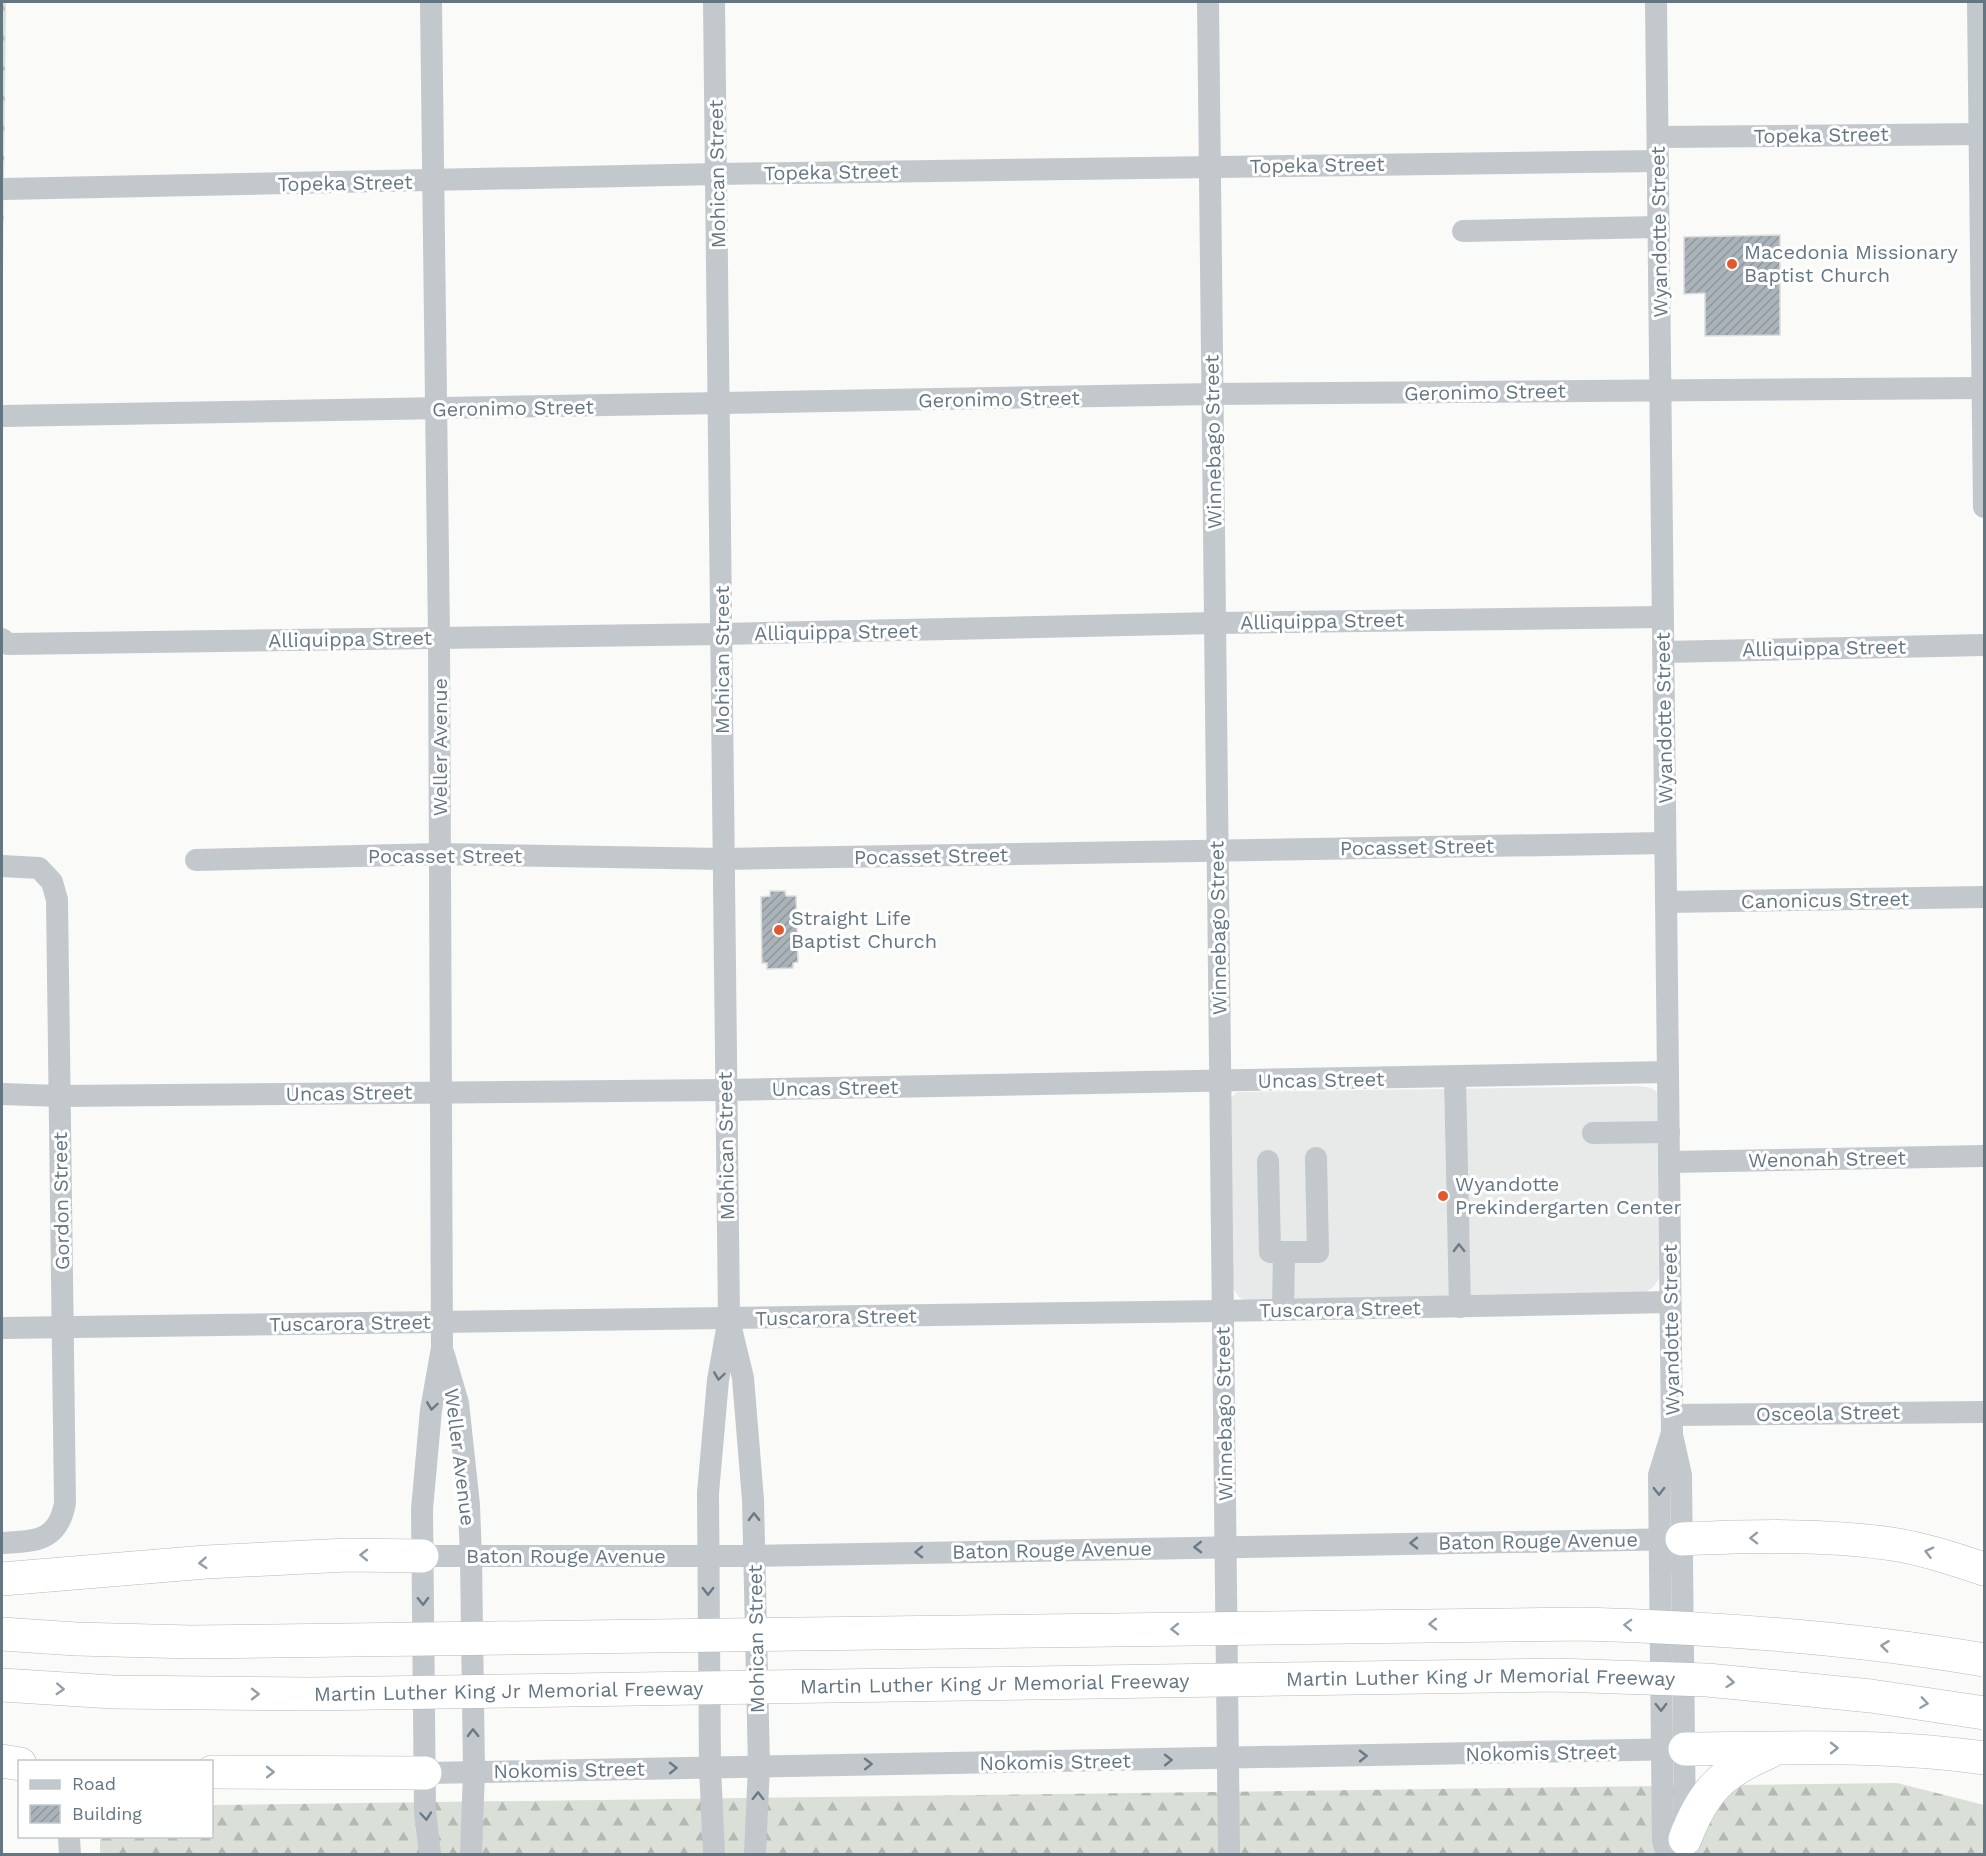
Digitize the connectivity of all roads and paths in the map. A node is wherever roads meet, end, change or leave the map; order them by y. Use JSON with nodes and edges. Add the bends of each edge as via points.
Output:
{"nodes":[{"id":1,"x":431,"y":2,"type":"edge"},
{"id":2,"x":714,"y":2,"type":"edge"},
{"id":3,"x":1208,"y":2,"type":"edge"},
{"id":4,"x":1656,"y":2,"type":"edge"},
{"id":5,"x":1978,"y":2,"type":"edge"},
{"id":6,"x":1982,"y":134,"type":"edge"},
{"id":7,"x":1658,"y":137,"type":"junction"},
{"id":8,"x":1658,"y":161,"type":"junction"},
{"id":9,"x":1211,"y":166,"type":"junction"},
{"id":10,"x":717,"y":174,"type":"junction"},
{"id":11,"x":434,"y":181,"type":"junction"},
{"id":12,"x":4,"y":189,"type":"dead end"},
{"id":13,"x":1659,"y":227,"type":"junction"},
{"id":14,"x":1463,"y":231,"type":"dead end"},
{"id":15,"x":1984,"y":388,"type":"edge"},
{"id":16,"x":1660,"y":390,"type":"junction"},
{"id":17,"x":1212,"y":394,"type":"junction"},
{"id":18,"x":720,"y":404,"type":"junction"},
{"id":19,"x":435,"y":409,"type":"junction"},
{"id":20,"x":7,"y":415,"type":"edge"},
{"id":21,"x":1984,"y":507,"type":"edge"},
{"id":22,"x":1663,"y":616,"type":"junction"},
{"id":23,"x":1215,"y":622,"type":"junction"},
{"id":24,"x":722,"y":634,"type":"junction"},
{"id":25,"x":439,"y":637,"type":"junction"},
{"id":26,"x":5,"y":641,"type":"edge"},
{"id":27,"x":1984,"y":645,"type":"edge"},
{"id":28,"x":1663,"y":652,"type":"junction"},
{"id":29,"x":1665,"y":843,"type":"junction"},
{"id":30,"x":1216,"y":851,"type":"junction"},
{"id":31,"x":440,"y":854,"type":"junction"},
{"id":32,"x":723,"y":859,"type":"junction"},
{"id":33,"x":196,"y":860,"type":"dead end"},
{"id":34,"x":2,"y":866,"type":"edge"},
{"id":35,"x":1984,"y":897,"type":"edge"},
{"id":36,"x":1666,"y":902,"type":"junction"},
{"id":37,"x":1668,"y":1072,"type":"junction"},
{"id":38,"x":1455,"y":1077,"type":"junction"},
{"id":39,"x":1221,"y":1082,"type":"junction"},
{"id":40,"x":726,"y":1090,"type":"junction"},
{"id":41,"x":441,"y":1092,"type":"junction"},
{"id":42,"x":2,"y":1094,"type":"edge"},
{"id":43,"x":59,"y":1096,"type":"junction"},
{"id":44,"x":1669,"y":1132,"type":"junction"},
{"id":45,"x":1593,"y":1133,"type":"dead end"},
{"id":46,"x":1984,"y":1156,"type":"edge"},
{"id":47,"x":1316,"y":1158,"type":"dead end"},
{"id":48,"x":1268,"y":1161,"type":"dead end"},
{"id":49,"x":1669,"y":1162,"type":"junction"},
{"id":50,"x":1284,"y":1252,"type":"junction"},
{"id":51,"x":1670,"y":1302,"type":"junction"},
{"id":52,"x":1460,"y":1307,"type":"junction"},
{"id":53,"x":1283,"y":1310,"type":"junction"},
{"id":54,"x":1222,"y":1311,"type":"junction"},
{"id":55,"x":729,"y":1318,"type":"junction"},
{"id":56,"x":442,"y":1321,"type":"junction"},
{"id":57,"x":63,"y":1327,"type":"junction"},
{"id":58,"x":2,"y":1328,"type":"edge"},
{"id":59,"x":442,"y":1348,"type":"junction"},
{"id":60,"x":1984,"y":1412,"type":"edge"},
{"id":61,"x":1672,"y":1425,"type":"junction"},
{"id":62,"x":1671,"y":1539,"type":"junction"},
{"id":63,"x":2,"y":1543,"type":"edge"},
{"id":64,"x":1226,"y":1546,"type":"junction"},
{"id":65,"x":422,"y":1556,"type":"junction"},
{"id":66,"x":707,"y":1556,"type":"junction"},
{"id":67,"x":754,"y":1556,"type":"junction"},
{"id":68,"x":471,"y":1557,"type":"junction"},
{"id":69,"x":1984,"y":1569,"type":"edge"},
{"id":70,"x":2,"y":1579,"type":"edge"},
{"id":71,"x":2,"y":1634,"type":"edge"},
{"id":72,"x":1984,"y":1660,"type":"edge"},
{"id":73,"x":2,"y":1685,"type":"edge"},
{"id":74,"x":1984,"y":1713,"type":"edge"},
{"id":75,"x":1776,"y":1749,"type":"junction"},
{"id":76,"x":1674,"y":1750,"type":"junction"},
{"id":77,"x":1984,"y":1758,"type":"edge"},
{"id":78,"x":1228,"y":1759,"type":"junction"},
{"id":79,"x":2,"y":1761,"type":"edge"},
{"id":80,"x":18,"y":1764,"type":"edge"},
{"id":81,"x":759,"y":1766,"type":"junction"},
{"id":82,"x":710,"y":1768,"type":"junction"},
{"id":83,"x":213,"y":1772,"type":"edge"},
{"id":84,"x":474,"y":1772,"type":"junction"},
{"id":85,"x":425,"y":1773,"type":"junction"},
{"id":86,"x":1678,"y":1849,"type":"edge"},
{"id":87,"x":430,"y":1854,"type":"edge"},
{"id":88,"x":471,"y":1854,"type":"edge"},
{"id":89,"x":714,"y":1854,"type":"edge"},
{"id":90,"x":756,"y":1854,"type":"edge"},
{"id":91,"x":1228,"y":1854,"type":"edge"}],
"edges":[{"from":1,"to":11,"type":"street","name":"Weller Avenue"},
{"from":2,"to":10,"type":"street","name":"Mohican Street"},
{"from":3,"to":9,"type":"street","name":"Winnebago Street"},
{"from":4,"to":7,"type":"street","name":"Wyandotte Street"},
{"from":5,"to":6,"type":"street"},
{"from":6,"to":7,"type":"street","name":"Topeka Street"},
{"from":6,"to":15,"type":"street"},
{"from":7,"to":8,"type":"street","name":"Wyandotte Street"},
{"from":8,"to":9,"type":"street","name":"Topeka Street"},
{"from":8,"to":13,"type":"street","name":"Wyandotte Street"},
{"from":9,"to":10,"type":"street","name":"Topeka Street"},
{"from":9,"to":17,"type":"street","name":"Winnebago Street"},
{"from":10,"to":11,"type":"street","name":"Topeka Street"},
{"from":10,"to":18,"type":"street","name":"Mohican Street"},
{"from":11,"to":12,"type":"street","name":"Topeka Street"},
{"from":11,"to":19,"type":"street","name":"Weller Avenue"},
{"from":13,"to":14,"type":"street"},
{"from":13,"to":16,"type":"street","name":"Wyandotte Street"},
{"from":15,"to":16,"type":"street","name":"Geronimo Street"},
{"from":15,"to":21,"type":"street"},
{"from":16,"to":17,"type":"street","name":"Geronimo Street"},
{"from":16,"to":22,"type":"street","name":"Wyandotte Street"},
{"from":17,"to":18,"type":"street","name":"Geronimo Street"},
{"from":17,"to":23,"type":"street","name":"Winnebago Street"},
{"from":18,"to":19,"type":"street","name":"Geronimo Street"},
{"from":18,"to":24,"type":"street","name":"Mohican Street"},
{"from":19,"to":20,"type":"street","name":"Geronimo Street"},
{"from":19,"to":25,"type":"street","name":"Weller Avenue"},
{"from":22,"to":23,"type":"street","name":"Alliquippa Street"},
{"from":22,"to":28,"type":"street","name":"Wyandotte Street"},
{"from":23,"to":24,"type":"street","name":"Alliquippa Street"},
{"from":23,"to":30,"type":"street","name":"Winnebago Street"},
{"from":24,"to":25,"type":"street","name":"Alliquippa Street"},
{"from":24,"to":32,"type":"street","name":"Mohican Street"},
{"from":25,"to":26,"type":"street","name":"Alliquippa Street"},
{"from":25,"to":31,"type":"street","name":"Weller Avenue"},
{"from":27,"to":28,"type":"street","name":"Alliquippa Street"},
{"from":28,"to":29,"type":"street","name":"Wyandotte Street"},
{"from":29,"to":30,"type":"street","name":"Pocasset Street"},
{"from":29,"to":36,"type":"street","name":"Wyandotte Street"},
{"from":30,"to":32,"type":"street","name":"Pocasset Street"},
{"from":30,"to":39,"type":"street","name":"Winnebago Street"},
{"from":31,"to":32,"type":"street","name":"Pocasset Street"},
{"from":31,"to":33,"type":"street","name":"Pocasset Street"},
{"from":31,"to":41,"type":"street","name":"Weller Avenue"},
{"from":32,"to":40,"type":"street","name":"Mohican Street"},
{"from":34,"to":43,"type":"street","name":"Gordon Street","via":[[39,868],[49,876],[55,890]]},
{"from":35,"to":36,"type":"street","name":"Canonicus Street"},
{"from":36,"to":37,"type":"street","name":"Wyandotte Street"},
{"from":37,"to":38,"type":"street","name":"Uncas Street"},
{"from":37,"to":44,"type":"street","name":"Wyandotte Street"},
{"from":38,"to":39,"type":"street","name":"Uncas Street"},
{"from":52,"to":38,"type":"street","one_way":true},
{"from":39,"to":40,"type":"street","name":"Uncas Street"},
{"from":39,"to":54,"type":"street","name":"Winnebago Street"},
{"from":40,"to":41,"type":"street","name":"Uncas Street"},
{"from":40,"to":55,"type":"street","name":"Mohican Street"},
{"from":41,"to":43,"type":"street","name":"Uncas Street"},
{"from":41,"to":56,"type":"street","name":"Weller Avenue"},
{"from":42,"to":43,"type":"street","name":"Uncas Street"},
{"from":43,"to":57,"type":"street","name":"Gordon Street"},
{"from":44,"to":45,"type":"street"},
{"from":44,"to":49,"type":"street","name":"Wyandotte Street"},
{"from":46,"to":49,"type":"street","name":"Wenonah Street"},
{"from":47,"to":50,"type":"street","via":[[1318,1252]]},
{"from":48,"to":50,"type":"street","via":[[1270,1252]]},
{"from":49,"to":51,"type":"street","name":"Wyandotte Street"},
{"from":50,"to":53,"type":"street"},
{"from":51,"to":52,"type":"street","name":"Tuscarora Street"},
{"from":51,"to":61,"type":"street","name":"Wyandotte Street"},
{"from":52,"to":53,"type":"street","name":"Tuscarora Street"},
{"from":53,"to":54,"type":"street","name":"Tuscarora Street"},
{"from":54,"to":55,"type":"street","name":"Tuscarora Street"},
{"from":54,"to":64,"type":"street","name":"Winnebago Street"},
{"from":55,"to":56,"type":"street","name":"Tuscarora Street"},
{"from":55,"to":66,"type":"street","name":"Mohican Street","one_way":true,"via":[[710,1459]]},
{"from":67,"to":55,"type":"street","name":"Mohican Street","one_way":true,"via":[[742,1378]]},
{"from":56,"to":57,"type":"street","name":"Tuscarora Street"},
{"from":56,"to":59,"type":"street","name":"Weller Avenue"},
{"from":57,"to":58,"type":"street","name":"Tuscarora Street"},
{"from":57,"to":63,"type":"street","name":"Gordon Street","via":[[65,1503],[57,1527],[36,1539]]},
{"from":59,"to":65,"type":"street","name":"Weller Avenue","one_way":true,"via":[[431,1410]]},
{"from":59,"to":68,"type":"street","name":"Weller Avenue","via":[[458,1402]]},
{"from":60,"to":61,"type":"street","name":"Osceola Street"},
{"from":61,"to":62,"type":"street","name":"Wyandotte Street","via":[[1681,1475]]},
{"from":62,"to":64,"type":"street","name":"Baton Rouge Avenue","one_way":true},
{"from":69,"to":62,"type":"highway","one_way":true,"via":[[1920,1550],[1852,1540]]},
{"from":62,"to":76,"type":"street","name":"Wyandotte Street"},
{"from":64,"to":67,"type":"street","name":"Baton Rouge Avenue","one_way":true},
{"from":64,"to":78,"type":"street","name":"Winnebago Street"},
{"from":65,"to":68,"type":"street","name":"Baton Rouge Avenue"},
{"from":65,"to":70,"type":"highway","one_way":true,"via":[[228,1561]]},
{"from":65,"to":85,"type":"street","name":"Weller Avenue","one_way":true},
{"from":66,"to":67,"type":"street","name":"Baton Rouge Avenue"},
{"from":66,"to":68,"type":"street","name":"Baton Rouge Avenue"},
{"from":66,"to":82,"type":"street","name":"Mohican Street","one_way":true},
{"from":67,"to":81,"type":"street","name":"Mohican Street"},
{"from":84,"to":68,"type":"street","name":"Weller Avenue","one_way":true},
{"from":72,"to":71,"type":"highway","one_way":true,"bridge":true,"via":[[1819,1637],[1582,1624],[190,1642]]},
{"from":73,"to":74,"type":"highway","name":"Martin Luther King Jr Memorial Freeway","one_way":true,"bridge":true,"via":[[113,1692],[310,1694],[1556,1675],[1707,1680],[1871,1696]]},
{"from":75,"to":76,"type":"highway"},
{"from":75,"to":77,"type":"highway","one_way":true,"via":[[1902,1750]]},
{"from":75,"to":86,"type":"highway","via":[[1722,1778],[1700,1805]]},
{"from":78,"to":76,"type":"street","name":"Nokomis Street","one_way":true},
{"from":76,"to":86,"type":"street","name":"Wyandotte Street"},
{"from":81,"to":78,"type":"street","name":"Nokomis Street","one_way":true},
{"from":78,"to":91,"type":"street","name":"Winnebago Street"},
{"from":79,"to":80,"type":"highway"},
{"from":81,"to":82,"type":"street","name":"Nokomis Street"},
{"from":90,"to":81,"type":"street","name":"Mohican Street","one_way":true},
{"from":84,"to":82,"type":"street","name":"Nokomis Street","one_way":true},
{"from":82,"to":89,"type":"street","name":"Mohican Street"},
{"from":83,"to":85,"type":"highway","one_way":true},
{"from":84,"to":85,"type":"street","name":"Nokomis Street"},
{"from":84,"to":88,"type":"street","name":"Weller Avenue"},
{"from":85,"to":87,"type":"street","name":"Weller Avenue","one_way":true}]}
